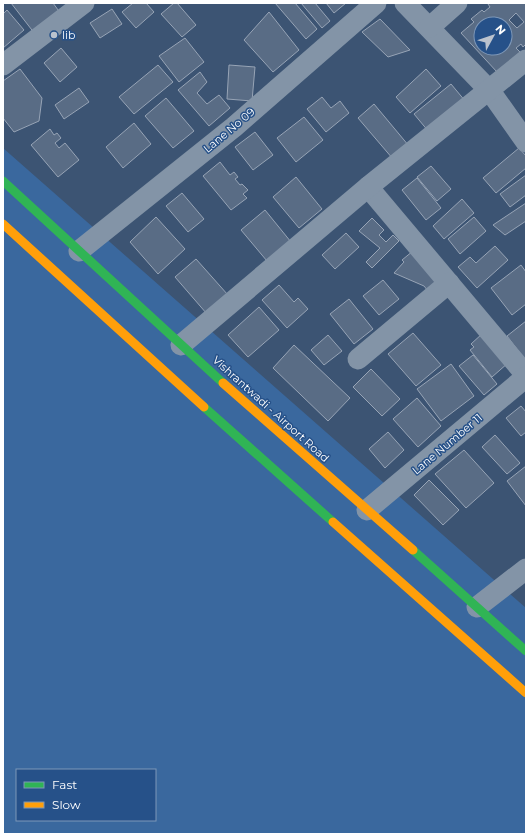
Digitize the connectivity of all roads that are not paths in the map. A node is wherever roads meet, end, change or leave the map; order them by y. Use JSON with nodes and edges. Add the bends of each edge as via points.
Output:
{"nodes":[{"id":1,"x":84,"y":3,"type":"edge"},
{"id":2,"x":376,"y":3,"type":"edge"},
{"id":3,"x":405,"y":3,"type":"edge"},
{"id":4,"x":457,"y":3,"type":"edge"},
{"id":5,"x":430,"y":27,"type":"junction"},
{"id":6,"x":526,"y":60,"type":"edge"},
{"id":7,"x":3,"y":65,"type":"edge"},
{"id":8,"x":490,"y":91,"type":"junction"},
{"id":9,"x":526,"y":142,"type":"edge"},
{"id":10,"x":3,"y":181,"type":"edge"},
{"id":11,"x":368,"y":187,"type":"junction"},
{"id":12,"x":3,"y":224,"type":"edge"},
{"id":13,"x":79,"y":251,"type":"junction"},
{"id":14,"x":449,"y":284,"type":"junction"},
{"id":15,"x":181,"y":345,"type":"junction"},
{"id":16,"x":358,"y":359,"type":"dead end"},
{"id":17,"x":526,"y":376,"type":"edge"},
{"id":18,"x":367,"y":510,"type":"junction"},
{"id":19,"x":526,"y":569,"type":"edge"},
{"id":20,"x":477,"y":607,"type":"junction"},
{"id":21,"x":526,"y":651,"type":"edge"},
{"id":22,"x":526,"y":692,"type":"edge"}],
"edges":[{"from":1,"to":7,"type":"street"},
{"from":2,"to":13,"type":"street","name":"Lane No 09","via":[[234,127]]},
{"from":3,"to":5,"type":"street"},
{"from":4,"to":5,"type":"street"},
{"from":5,"to":8,"type":"street"},
{"from":6,"to":8,"type":"street"},
{"from":8,"to":9,"type":"street"},
{"from":8,"to":11,"type":"street"},
{"from":10,"to":13,"type":"main road","name":"Vishrantwadi - Airport Road"},
{"from":11,"to":14,"type":"street"},
{"from":11,"to":15,"type":"street"},
{"from":12,"to":22,"type":"main road","via":[[158,366]]},
{"from":13,"to":15,"type":"main road","name":"Vishrantwadi - Airport Road"},
{"from":14,"to":16,"type":"street"},
{"from":14,"to":17,"type":"street"},
{"from":15,"to":18,"type":"main road","name":"Vishrantwadi - Airport Road"},
{"from":17,"to":18,"type":"street","name":"Lane Number 11"},
{"from":18,"to":20,"type":"main road","name":"Vishrantwadi - Airport Road"},
{"from":19,"to":20,"type":"street"},
{"from":20,"to":21,"type":"main road","name":"Vishrantwadi - Airport Road"}]}
